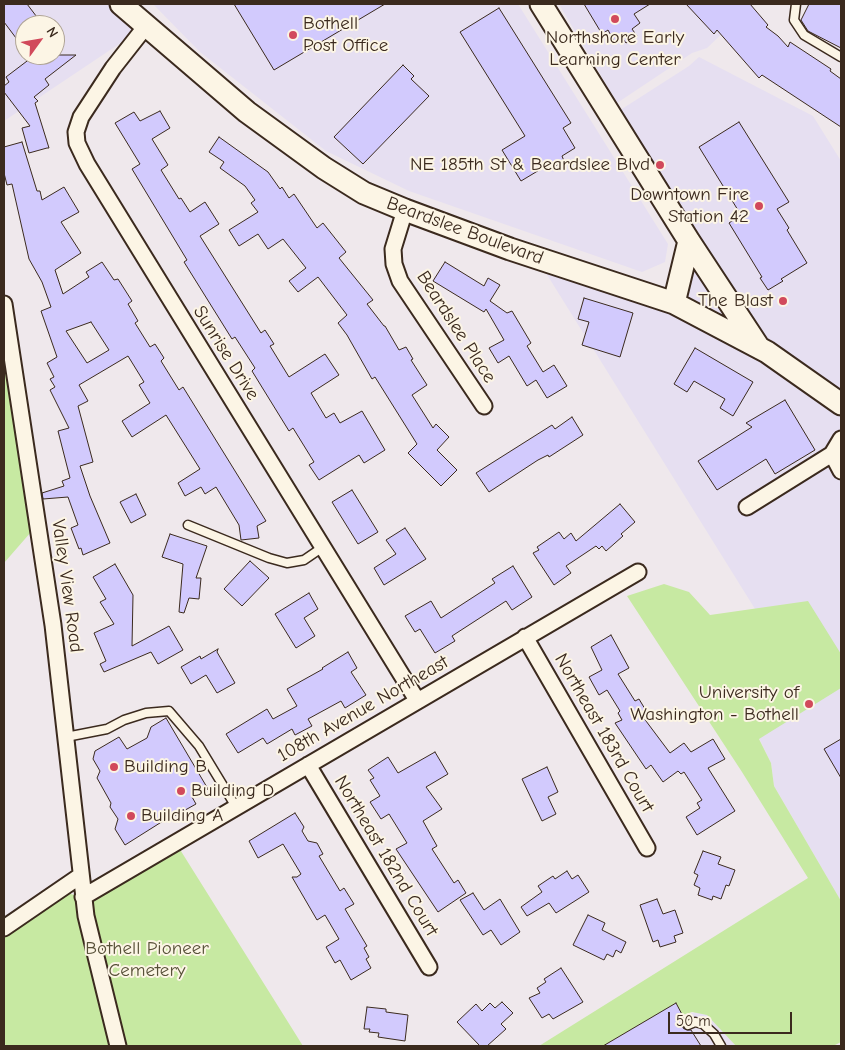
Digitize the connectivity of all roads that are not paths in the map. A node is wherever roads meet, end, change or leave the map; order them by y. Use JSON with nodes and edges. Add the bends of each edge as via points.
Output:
{"nodes":[{"id":1,"x":541,"y":4,"type":"edge"},
{"id":2,"x":796,"y":4,"type":"edge"},
{"id":3,"x":128,"y":7,"type":"edge"},
{"id":4,"x":146,"y":26,"type":"junction"},
{"id":5,"x":841,"y":57,"type":"edge"},
{"id":6,"x":405,"y":210,"type":"junction"},
{"id":7,"x":689,"y":241,"type":"junction"},
{"id":8,"x":674,"y":303,"type":"junction"},
{"id":9,"x":4,"y":304,"type":"edge"},
{"id":10,"x":759,"y":348,"type":"junction"},
{"id":11,"x":841,"y":404,"type":"edge"},
{"id":12,"x":484,"y":406,"type":"dead end"},
{"id":13,"x":841,"y":439,"type":"edge"},
{"id":14,"x":832,"y":454,"type":"junction"},
{"id":15,"x":841,"y":471,"type":"edge"},
{"id":16,"x":747,"y":507,"type":"dead end"},
{"id":17,"x":188,"y":525,"type":"dead end"},
{"id":18,"x":323,"y":547,"type":"junction"},
{"id":19,"x":638,"y":572,"type":"dead end"},
{"id":20,"x":525,"y":637,"type":"junction"},
{"id":21,"x":417,"y":700,"type":"junction"},
{"id":22,"x":66,"y":737,"type":"junction"},
{"id":23,"x":308,"y":765,"type":"junction"},
{"id":24,"x":236,"y":807,"type":"junction"},
{"id":25,"x":647,"y":848,"type":"dead end"},
{"id":26,"x":80,"y":876,"type":"junction"},
{"id":27,"x":83,"y":897,"type":"junction"},
{"id":28,"x":4,"y":928,"type":"edge"},
{"id":29,"x":429,"y":967,"type":"dead end"},
{"id":30,"x":688,"y":1025,"type":"dead end"},
{"id":31,"x":118,"y":1046,"type":"edge"},
{"id":32,"x":721,"y":1046,"type":"edge"}],
"edges":[{"from":1,"to":7,"type":"main road"},
{"from":2,"to":5,"type":"lane","via":[[794,20],[804,34]]},
{"from":3,"to":4,"type":"main road","name":"Beardslee Boulevard"},
{"from":4,"to":6,"type":"main road","name":"Beardslee Boulevard","via":[[247,112],[316,163],[364,193]]},
{"from":4,"to":18,"type":"street","name":"Sunrise Drive","via":[[81,117],[76,132],[77,144],[86,164]]},
{"from":6,"to":8,"type":"main road","name":"Beardslee Boulevard","via":[[510,249]]},
{"from":6,"to":12,"type":"street","name":"Beardslee Place","via":[[392,249],[400,281]]},
{"from":7,"to":8,"type":"main road"},
{"from":7,"to":10,"type":"main road"},
{"from":8,"to":10,"type":"main road","name":"Beardslee Boulevard"},
{"from":9,"to":22,"type":"street","name":"Valley View Road","via":[[53,625]]},
{"from":10,"to":11,"type":"main road","name":"Beardslee Boulevard"},
{"from":13,"to":14,"type":"street"},
{"from":14,"to":15,"type":"street"},
{"from":14,"to":16,"type":"street"},
{"from":17,"to":18,"type":"lane","via":[[287,563],[304,560]]},
{"from":18,"to":21,"type":"street","name":"Sunrise Drive"},
{"from":19,"to":20,"type":"street","name":"108th Avenue Northeast"},
{"from":20,"to":21,"type":"street","name":"108th Avenue Northeast"},
{"from":20,"to":25,"type":"street","name":"Northeast 183rd Court"},
{"from":21,"to":23,"type":"street","name":"108th Avenue Northeast"},
{"from":22,"to":24,"type":"lane","via":[[107,729],[146,713],[169,711],[199,746]]},
{"from":22,"to":26,"type":"street","name":"Valley View Road"},
{"from":23,"to":24,"type":"street","name":"108th Avenue Northeast"},
{"from":23,"to":29,"type":"street","name":"Northeast 182nd Court"},
{"from":24,"to":27,"type":"street","name":"108th Avenue Northeast"},
{"from":26,"to":27,"type":"street","name":"Valley View Road"},
{"from":26,"to":28,"type":"street"},
{"from":27,"to":31,"type":"street","name":"Valley View Road"},
{"from":30,"to":32,"type":"lane","via":[[695,1022],[703,1024]]}]}
